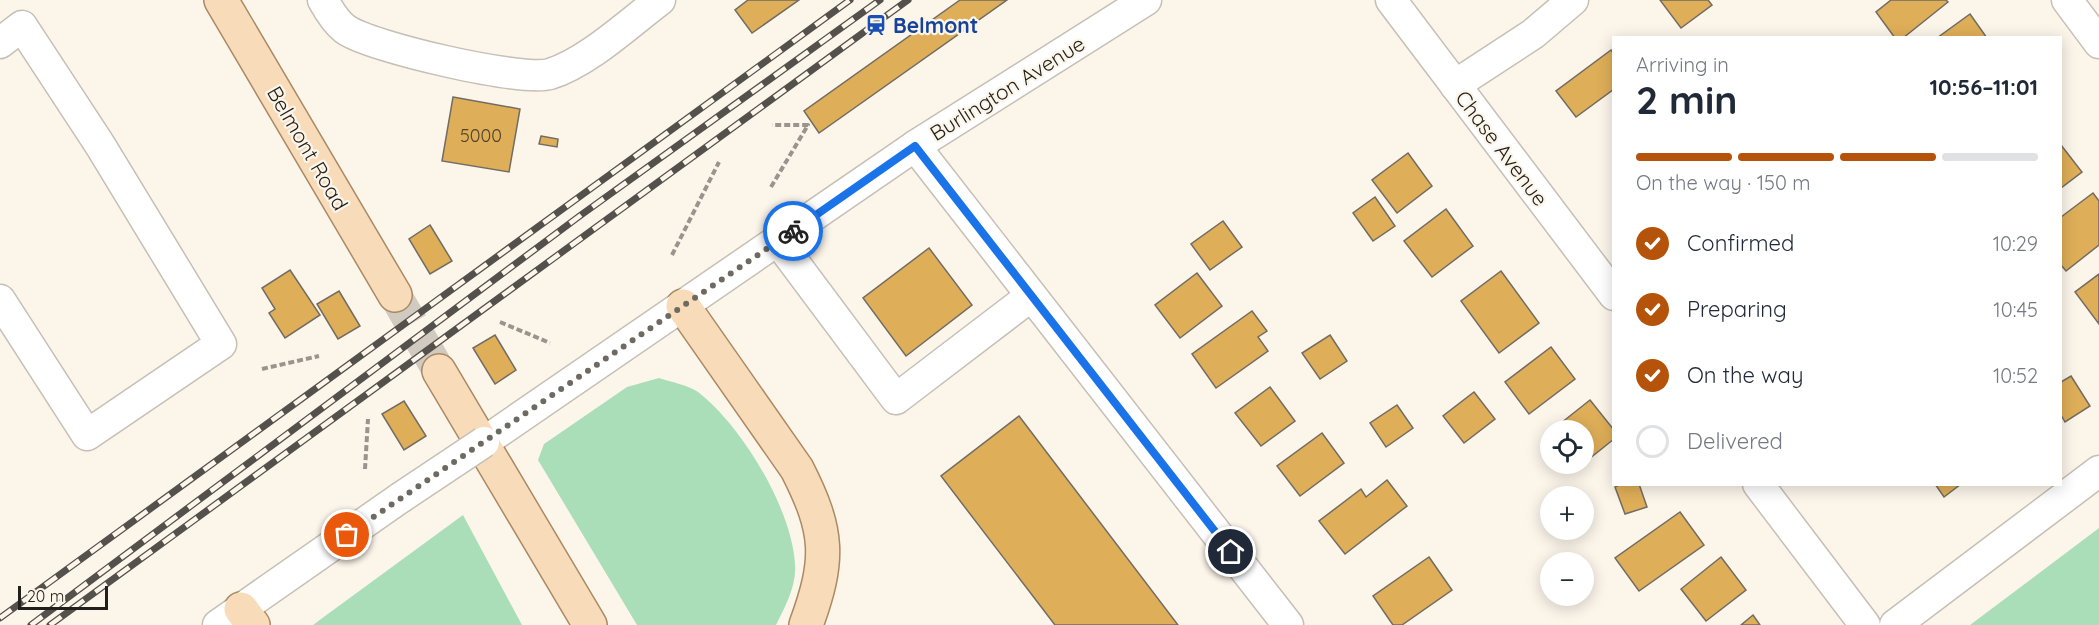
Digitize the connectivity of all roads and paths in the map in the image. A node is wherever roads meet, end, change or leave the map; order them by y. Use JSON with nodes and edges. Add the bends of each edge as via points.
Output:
{"nodes":[{"id":1,"x":221,"y":0,"type":"edge"},
{"id":2,"x":323,"y":0,"type":"edge"},
{"id":3,"x":660,"y":0,"type":"edge"},
{"id":4,"x":1146,"y":0,"type":"edge"},
{"id":5,"x":1391,"y":0,"type":"edge"},
{"id":6,"x":1573,"y":0,"type":"edge"},
{"id":7,"x":2067,"y":0,"type":"edge"},
{"id":8,"x":0,"y":43,"type":"edge"},
{"id":9,"x":2099,"y":43,"type":"edge"},
{"id":10,"x":1455,"y":85,"type":"junction"},
{"id":11,"x":772,"y":125,"type":"dead end"},
{"id":12,"x":915,"y":146,"type":"junction"},
{"id":13,"x":719,"y":162,"type":"dead end"},
{"id":14,"x":771,"y":187,"type":"dead end"},
{"id":15,"x":778,"y":241,"type":"junction"},
{"id":16,"x":672,"y":255,"type":"dead end"},
{"id":17,"x":1612,"y":292,"type":"edge"},
{"id":18,"x":395,"y":295,"type":"tunnel mouth"},
{"id":19,"x":1031,"y":296,"type":"junction"},
{"id":20,"x":0,"y":300,"type":"edge"},
{"id":21,"x":683,"y":306,"type":"junction"},
{"id":22,"x":501,"y":322,"type":"dead end"},
{"id":23,"x":550,"y":343,"type":"dead end"},
{"id":24,"x":320,"y":356,"type":"dead end"},
{"id":25,"x":262,"y":369,"type":"dead end"},
{"id":26,"x":438,"y":371,"type":"tunnel mouth"},
{"id":27,"x":368,"y":419,"type":"dead end"},
{"id":28,"x":365,"y":469,"type":"dead end"},
{"id":29,"x":2099,"y":471,"type":"edge"},
{"id":30,"x":1760,"y":486,"type":"edge"},
{"id":31,"x":237,"y":620,"type":"edge"},
{"id":32,"x":590,"y":625,"type":"edge"},
{"id":33,"x":806,"y":625,"type":"edge"},
{"id":34,"x":1288,"y":625,"type":"edge"},
{"id":35,"x":1865,"y":625,"type":"edge"},
{"id":36,"x":1895,"y":625,"type":"edge"}],
"edges":[{"from":1,"to":18,"type":"main road","name":"Belmont Road"},
{"from":2,"to":3,"type":"street","via":[[344,29],[377,45],[512,75],[548,75],[577,62]]},
{"from":4,"to":12,"type":"street","name":"Burlington Avenue"},
{"from":5,"to":10,"type":"street","name":"Chase Avenue"},
{"from":6,"to":10,"type":"street","via":[[1533,34]]},
{"from":7,"to":9,"type":"street"},
{"from":8,"to":20,"type":"street","via":[[22,26],[221,344],[87,435]]},
{"from":10,"to":17,"type":"street","name":"Chase Avenue"},
{"from":11,"to":14,"type":"path","via":[[808,125]]},
{"from":12,"to":15,"type":"street","name":"Burlington Avenue"},
{"from":12,"to":19,"type":"street"},
{"from":13,"to":16,"type":"path"},
{"from":15,"to":19,"type":"street","via":[[896,399]]},
{"from":15,"to":21,"type":"street","name":"Burlington Avenue"},
{"from":19,"to":34,"type":"street"},
{"from":21,"to":31,"type":"street","name":"Burlington Avenue","bridge":true,"via":[[400,498]]},
{"from":21,"to":33,"type":"main road","via":[[797,469],[811,496],[819,519],[823,564],[821,585]]},
{"from":22,"to":23,"type":"path"},
{"from":24,"to":25,"type":"path"},
{"from":26,"to":32,"type":"main road"},
{"from":27,"to":28,"type":"path"},
{"from":29,"to":36,"type":"street"},
{"from":30,"to":35,"type":"street"}]}
